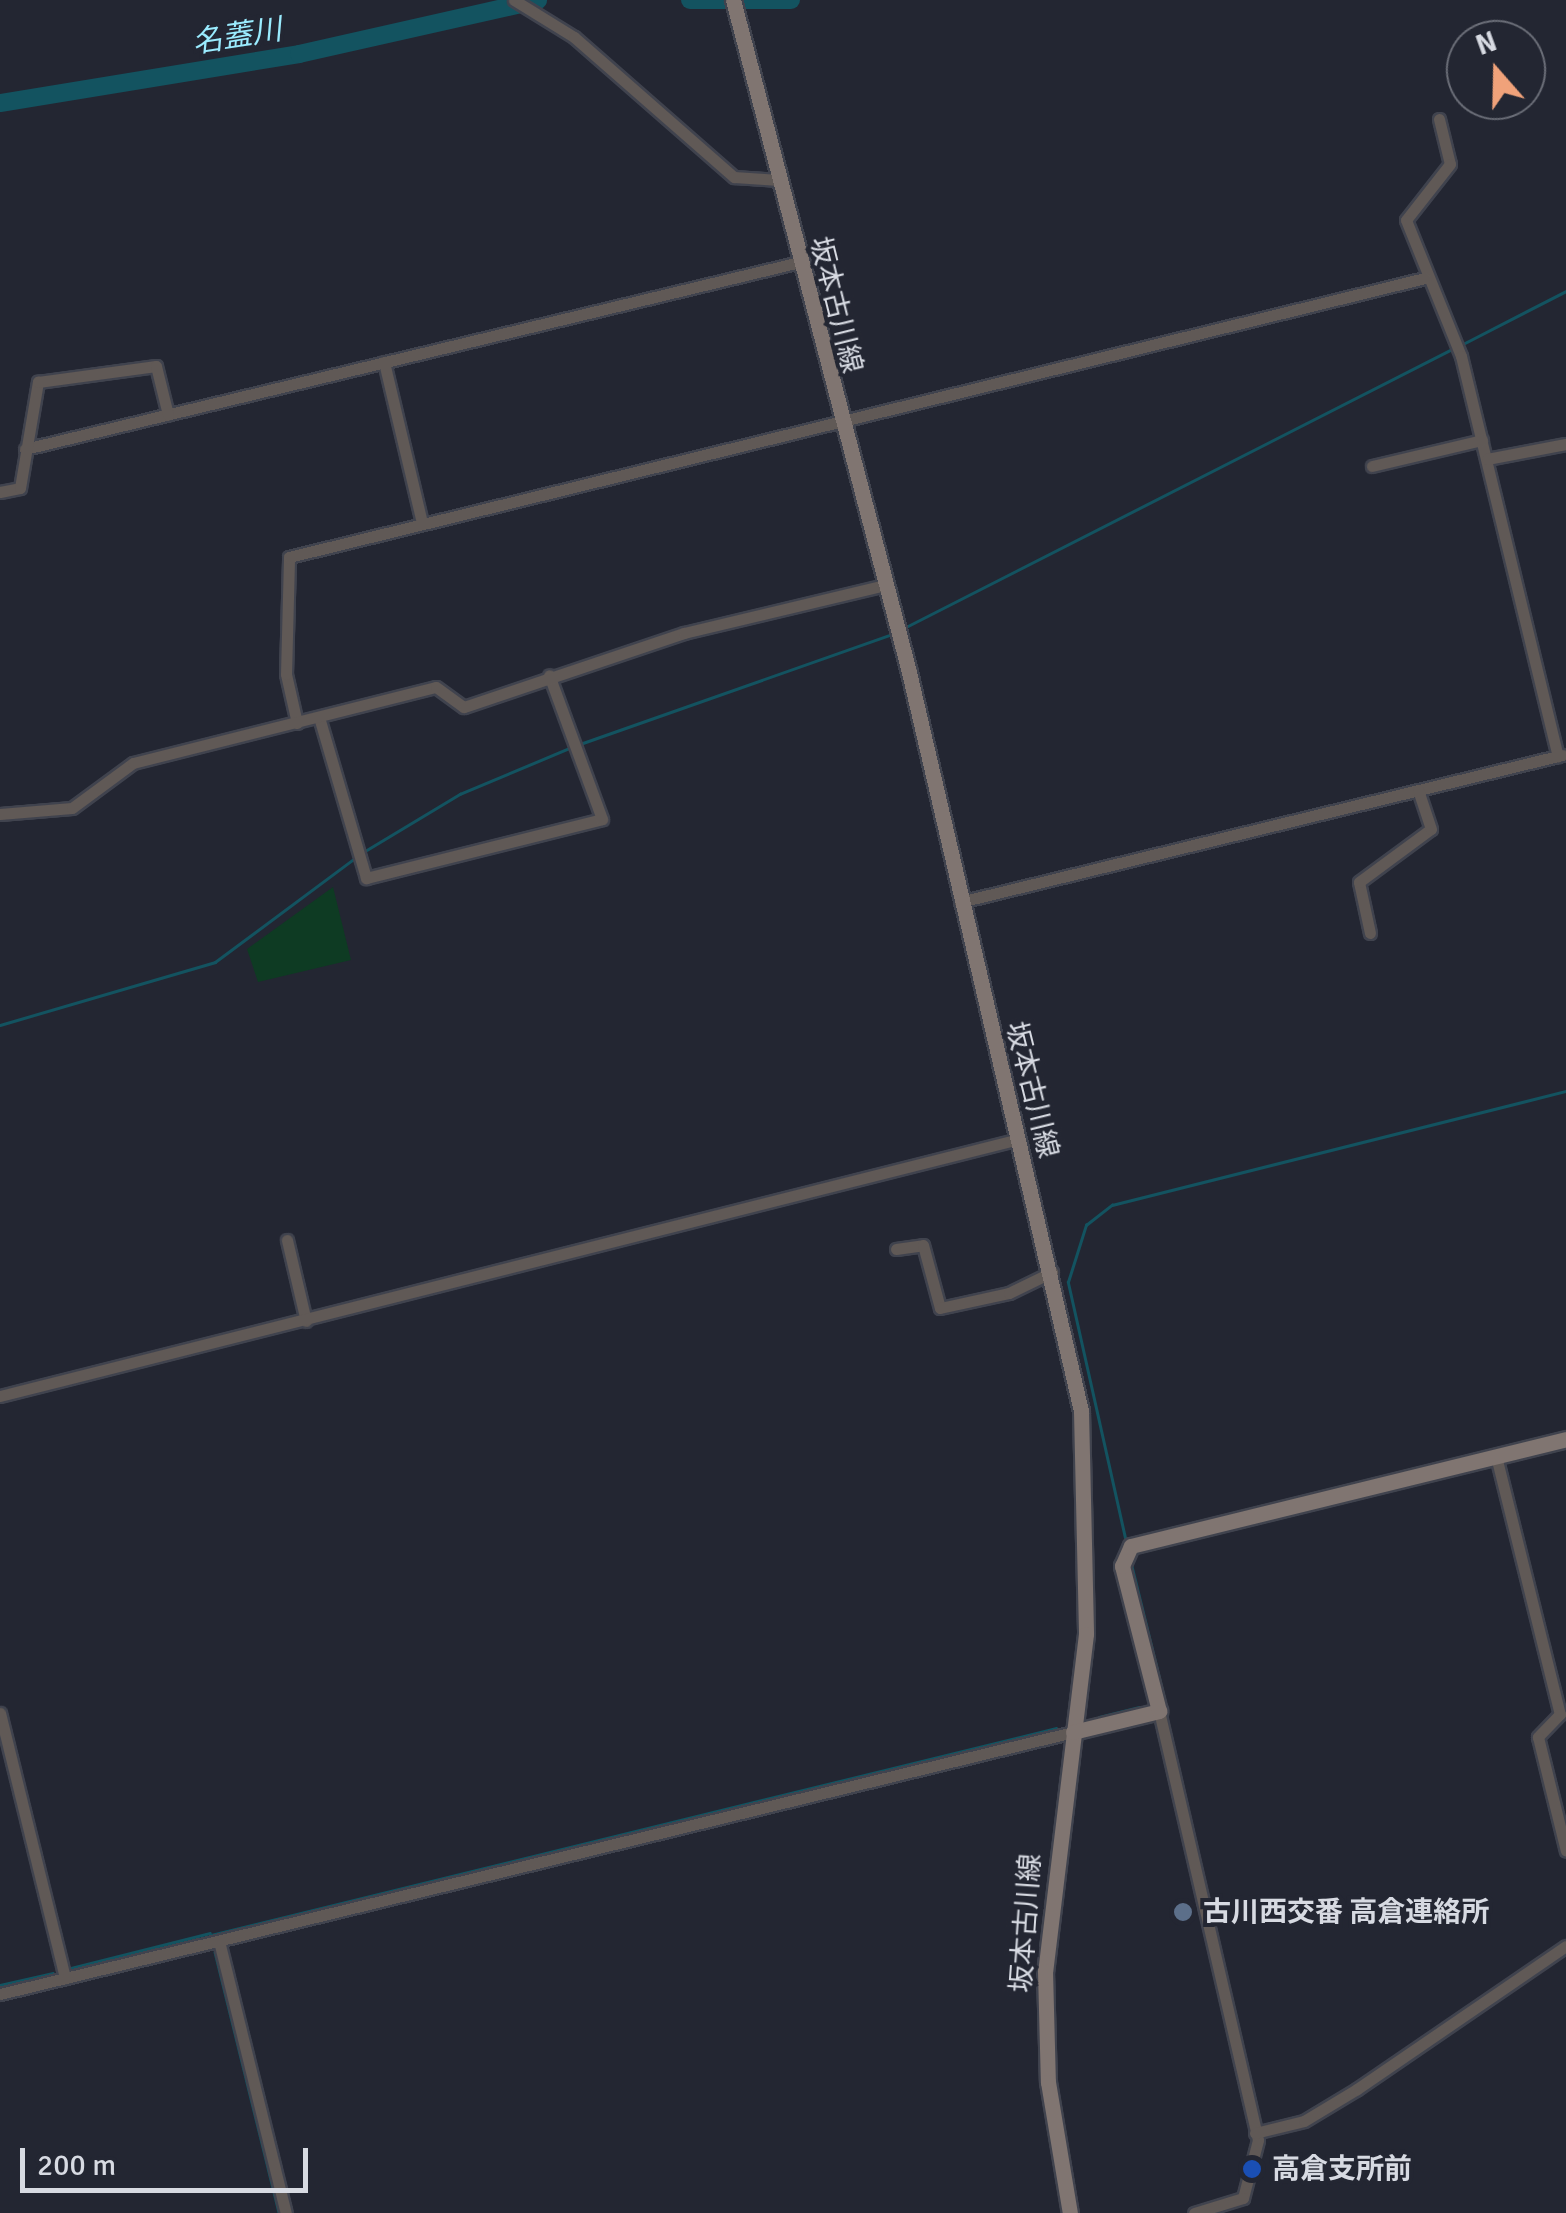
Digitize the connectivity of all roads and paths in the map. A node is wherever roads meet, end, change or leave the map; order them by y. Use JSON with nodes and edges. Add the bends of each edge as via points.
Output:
{"nodes":[{"id":1,"x":514,"y":0,"type":"edge"},
{"id":2,"x":734,"y":0,"type":"edge"},
{"id":3,"x":1439,"y":119,"type":"dead end"},
{"id":4,"x":779,"y":180,"type":"junction"},
{"id":5,"x":800,"y":262,"type":"junction"},
{"id":6,"x":1425,"y":278,"type":"junction"},
{"id":7,"x":384,"y":362,"type":"junction"},
{"id":8,"x":168,"y":415,"type":"junction"},
{"id":9,"x":840,"y":421,"type":"junction"},
{"id":10,"x":1482,"y":440,"type":"junction"},
{"id":11,"x":1566,"y":444,"type":"edge"},
{"id":12,"x":25,"y":449,"type":"junction"},
{"id":13,"x":1487,"y":459,"type":"junction"},
{"id":14,"x":1372,"y":466,"type":"dead end"},
{"id":15,"x":0,"y":492,"type":"edge"},
{"id":16,"x":422,"y":524,"type":"junction"},
{"id":17,"x":882,"y":586,"type":"junction"},
{"id":18,"x":549,"y":675,"type":"junction"},
{"id":19,"x":319,"y":716,"type":"junction"},
{"id":20,"x":297,"y":723,"type":"junction"},
{"id":21,"x":1562,"y":755,"type":"edge"},
{"id":22,"x":1418,"y":790,"type":"junction"},
{"id":23,"x":0,"y":814,"type":"edge"},
{"id":24,"x":960,"y":902,"type":"junction"},
{"id":25,"x":1370,"y":933,"type":"dead end"},
{"id":26,"x":1019,"y":1139,"type":"junction"},
{"id":27,"x":287,"y":1240,"type":"dead end"},
{"id":28,"x":896,"y":1249,"type":"dead end"},
{"id":29,"x":1052,"y":1272,"type":"junction"},
{"id":30,"x":306,"y":1320,"type":"junction"},
{"id":31,"x":0,"y":1396,"type":"edge"},
{"id":32,"x":1566,"y":1439,"type":"edge"},
{"id":33,"x":1496,"y":1456,"type":"junction"},
{"id":34,"x":0,"y":1712,"type":"edge"},
{"id":35,"x":1159,"y":1712,"type":"junction"},
{"id":36,"x":1073,"y":1732,"type":"junction"},
{"id":37,"x":1566,"y":1851,"type":"edge"},
{"id":38,"x":219,"y":1941,"type":"junction"},
{"id":39,"x":1566,"y":1946,"type":"edge"},
{"id":40,"x":65,"y":1978,"type":"junction"},
{"id":41,"x":0,"y":1994,"type":"edge"},
{"id":42,"x":1255,"y":2134,"type":"junction"},
{"id":43,"x":286,"y":2213,"type":"edge"},
{"id":44,"x":1070,"y":2213,"type":"edge"},
{"id":45,"x":1194,"y":2213,"type":"edge"}],
"edges":[{"from":1,"to":4,"type":"street","via":[[734,176]]},
{"from":2,"to":4,"type":"main road","name":"坂本古川線"},
{"from":3,"to":6,"type":"street","via":[[1450,164],[1406,220]]},
{"from":4,"to":5,"type":"main road","name":"坂本古川線"},
{"from":5,"to":7,"type":"street"},
{"from":5,"to":9,"type":"main road","name":"坂本古川線"},
{"from":6,"to":9,"type":"street"},
{"from":6,"to":10,"type":"street","via":[[1461,356]]},
{"from":7,"to":8,"type":"street"},
{"from":7,"to":16,"type":"street"},
{"from":8,"to":12,"type":"street"},
{"from":8,"to":12,"type":"street","via":[[156,366],[38,382]]},
{"from":9,"to":16,"type":"street"},
{"from":9,"to":17,"type":"main road","name":"坂本古川線"},
{"from":10,"to":13,"type":"street"},
{"from":10,"to":14,"type":"street"},
{"from":11,"to":13,"type":"street"},
{"from":12,"to":15,"type":"street","via":[[20,488]]},
{"from":13,"to":21,"type":"street"},
{"from":16,"to":20,"type":"street","via":[[285,562],[286,674]]},
{"from":17,"to":18,"type":"street","via":[[862,584]]},
{"from":17,"to":24,"type":"main road","name":"坂本古川線"},
{"from":18,"to":19,"type":"street","via":[[464,706],[436,687]]},
{"from":18,"to":19,"type":"street","via":[[602,820],[366,878],[356,868]]},
{"from":19,"to":20,"type":"street"},
{"from":20,"to":23,"type":"street","via":[[133,763],[72,808]]},
{"from":21,"to":22,"type":"street"},
{"from":22,"to":24,"type":"street"},
{"from":22,"to":25,"type":"street","via":[[1431,829],[1358,882]]},
{"from":24,"to":26,"type":"main road","name":"坂本古川線"},
{"from":26,"to":29,"type":"main road","name":"坂本古川線"},
{"from":26,"to":30,"type":"street"},
{"from":27,"to":30,"type":"street"},
{"from":28,"to":29,"type":"street","via":[[921,1243],[940,1308],[1008,1294]]},
{"from":29,"to":36,"type":"main road","name":"坂本古川線","via":[[1089,1497]]},
{"from":30,"to":31,"type":"street"},
{"from":32,"to":33,"type":"main road"},
{"from":33,"to":35,"type":"main road","via":[[1131,1546],[1122,1566]]},
{"from":33,"to":37,"type":"street","via":[[1560,1714],[1538,1737]]},
{"from":34,"to":40,"type":"street"},
{"from":35,"to":36,"type":"main road"},
{"from":35,"to":42,"type":"street"},
{"from":36,"to":38,"type":"street"},
{"from":36,"to":44,"type":"main road","name":"坂本古川線","via":[[1047,1918],[1044,2024]]},
{"from":38,"to":40,"type":"street"},
{"from":38,"to":43,"type":"street"},
{"from":39,"to":42,"type":"street","via":[[1356,2090],[1304,2121]]},
{"from":40,"to":41,"type":"street"},
{"from":42,"to":45,"type":"street","via":[[1243,2198]]}]}
